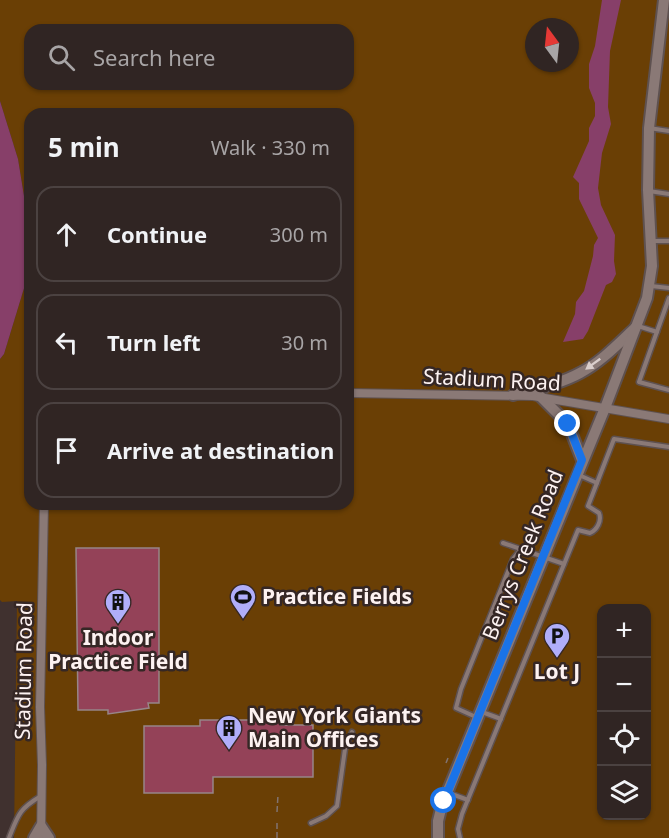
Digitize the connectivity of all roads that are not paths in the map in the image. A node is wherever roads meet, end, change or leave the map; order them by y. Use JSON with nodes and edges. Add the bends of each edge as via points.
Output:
{"nodes":[{"id":1,"x":664,"y":0,"type":"edge"},
{"id":2,"x":664,"y":36,"type":"edge"},
{"id":3,"x":649,"y":128,"type":"junction"},
{"id":4,"x":669,"y":131,"type":"edge"},
{"id":5,"x":648,"y":190,"type":"junction"},
{"id":6,"x":669,"y":194,"type":"edge"},
{"id":7,"x":651,"y":241,"type":"junction"},
{"id":8,"x":669,"y":241,"type":"edge"},
{"id":9,"x":650,"y":285,"type":"junction"},
{"id":10,"x":669,"y":288,"type":"edge"},
{"id":11,"x":669,"y":298,"type":"edge"},
{"id":12,"x":638,"y":326,"type":"junction"},
{"id":13,"x":657,"y":332,"type":"junction"},
{"id":14,"x":669,"y":390,"type":"edge"},
{"id":15,"x":354,"y":393,"type":"edge"},
{"id":16,"x":513,"y":395,"type":"junction"},
{"id":17,"x":542,"y":397,"type":"junction"},
{"id":18,"x":605,"y":408,"type":"junction"},
{"id":19,"x":669,"y":419,"type":"edge"},
{"id":20,"x":669,"y":447,"type":"edge"},
{"id":21,"x":582,"y":460,"type":"junction"},
{"id":22,"x":577,"y":474,"type":"junction"},
{"id":23,"x":597,"y":483,"type":"junction"},
{"id":24,"x":44,"y":510,"type":"edge"},
{"id":25,"x":503,"y":543,"type":"dead end"},
{"id":26,"x":521,"y":549,"type":"junction"},
{"id":27,"x":543,"y":556,"type":"junction"},
{"id":28,"x":564,"y":564,"type":"junction"},
{"id":29,"x":479,"y":714,"type":"junction"},
{"id":30,"x":501,"y":719,"type":"junction"},
{"id":31,"x":352,"y":732,"type":"dead end"},
{"id":32,"x":447,"y":793,"type":"junction"},
{"id":33,"x":42,"y":796,"type":"junction"},
{"id":34,"x":468,"y":800,"type":"junction"},
{"id":35,"x":311,"y":823,"type":"dead end"},
{"id":36,"x":41,"y":826,"type":"junction"},
{"id":37,"x":9,"y":838,"type":"edge"},
{"id":38,"x":34,"y":838,"type":"edge"},
{"id":39,"x":41,"y":838,"type":"edge"},
{"id":40,"x":49,"y":838,"type":"edge"},
{"id":41,"x":438,"y":838,"type":"edge"},
{"id":42,"x":460,"y":838,"type":"edge"}],
"edges":[{"from":1,"to":2,"type":"street","name":"Berrys Creek Road"},
{"from":2,"to":3,"type":"street","name":"Berrys Creek Road"},
{"from":3,"to":4,"type":"lane"},
{"from":3,"to":5,"type":"street","name":"Berrys Creek Road"},
{"from":5,"to":6,"type":"lane"},
{"from":5,"to":7,"type":"street","name":"Berrys Creek Road"},
{"from":7,"to":8,"type":"lane"},
{"from":7,"to":9,"type":"street","name":"Berrys Creek Road"},
{"from":9,"to":10,"type":"lane"},
{"from":9,"to":12,"type":"street","name":"Berrys Creek Road"},
{"from":11,"to":13,"type":"lane"},
{"from":12,"to":13,"type":"lane"},
{"from":12,"to":16,"type":"street","one_way":true,"via":[[580,373]]},
{"from":12,"to":18,"type":"street","name":"Berrys Creek Road"},
{"from":13,"to":14,"type":"lane","via":[[639,382]]},
{"from":15,"to":16,"type":"street","name":"Stadium Road"},
{"from":16,"to":17,"type":"street","name":"Stadium Road"},
{"from":17,"to":18,"type":"street","name":"Stadium Road"},
{"from":17,"to":21,"type":"street","via":[[568,424]]},
{"from":18,"to":19,"type":"street","name":"Stadium Road"},
{"from":18,"to":21,"type":"street","name":"Berrys Creek Road"},
{"from":20,"to":23,"type":"lane","via":[[614,439]]},
{"from":21,"to":22,"type":"street","name":"Berrys Creek Road"},
{"from":22,"to":23,"type":"lane"},
{"from":22,"to":27,"type":"street","name":"Berrys Creek Road"},
{"from":23,"to":28,"type":"lane","via":[[588,507],[599,513],[599,523],[593,532],[578,530]]},
{"from":24,"to":33,"type":"street","name":"Stadium Road"},
{"from":25,"to":26,"type":"lane"},
{"from":26,"to":27,"type":"lane"},
{"from":26,"to":29,"type":"lane","via":[[513,559],[461,688],[456,708]]},
{"from":27,"to":28,"type":"lane"},
{"from":27,"to":29,"type":"street","name":"Berrys Creek Road"},
{"from":28,"to":30,"type":"lane"},
{"from":29,"to":30,"type":"lane"},
{"from":29,"to":32,"type":"street","name":"Berrys Creek Road"},
{"from":30,"to":34,"type":"lane"},
{"from":31,"to":35,"type":"lane","via":[[345,749],[337,806]]},
{"from":32,"to":34,"type":"lane"},
{"from":32,"to":41,"type":"street","name":"Berrys Creek Road","via":[[439,816]]},
{"from":33,"to":36,"type":"street","name":"Stadium Road"},
{"from":33,"to":37,"type":"lane","via":[[25,806]]},
{"from":34,"to":42,"type":"lane","via":[[459,824]]},
{"from":36,"to":38,"type":"street"},
{"from":36,"to":39,"type":"street","name":"Stadium Road"},
{"from":36,"to":40,"type":"street"}]}
